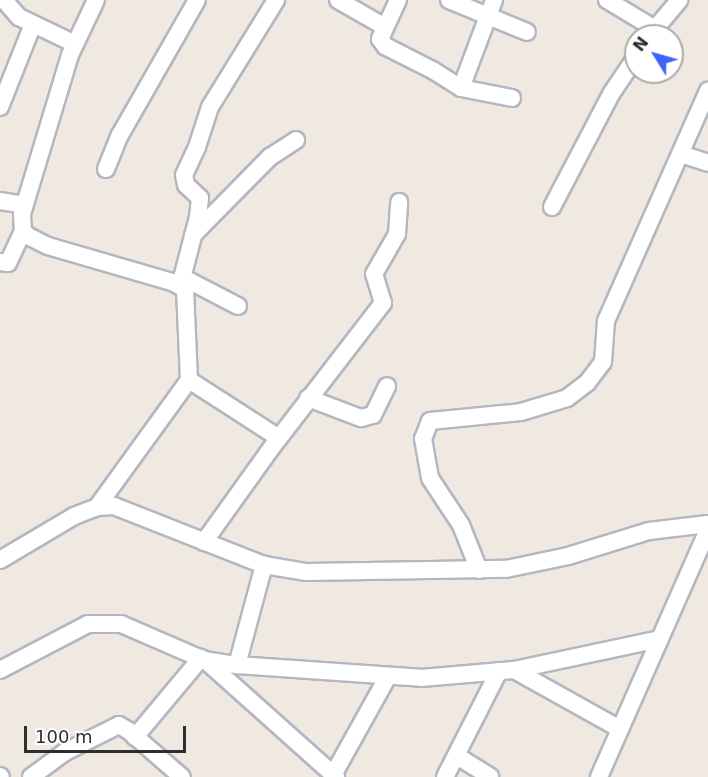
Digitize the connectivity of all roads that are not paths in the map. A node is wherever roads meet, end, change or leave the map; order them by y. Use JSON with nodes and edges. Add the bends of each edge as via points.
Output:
{"nodes":[{"id":1,"x":4,"y":0,"type":"edge"},
{"id":2,"x":96,"y":0,"type":"edge"},
{"id":3,"x":197,"y":0,"type":"edge"},
{"id":4,"x":276,"y":0,"type":"edge"},
{"id":5,"x":338,"y":0,"type":"edge"},
{"id":6,"x":398,"y":0,"type":"edge"},
{"id":7,"x":449,"y":0,"type":"edge"},
{"id":8,"x":494,"y":0,"type":"edge"},
{"id":9,"x":607,"y":0,"type":"edge"},
{"id":10,"x":679,"y":0,"type":"edge"},
{"id":11,"x":488,"y":16,"type":"junction"},
{"id":12,"x":33,"y":24,"type":"junction"},
{"id":13,"x":640,"y":24,"type":"edge"},
{"id":14,"x":660,"y":24,"type":"edge"},
{"id":15,"x":386,"y":27,"type":"junction"},
{"id":16,"x":527,"y":32,"type":"dead end"},
{"id":17,"x":75,"y":44,"type":"junction"},
{"id":18,"x":624,"y":75,"type":"edge"},
{"id":19,"x":461,"y":88,"type":"junction"},
{"id":20,"x":708,"y":91,"type":"edge"},
{"id":21,"x":512,"y":98,"type":"dead end"},
{"id":22,"x":0,"y":107,"type":"edge"},
{"id":23,"x":296,"y":140,"type":"dead end"},
{"id":24,"x":681,"y":154,"type":"junction"},
{"id":25,"x":708,"y":163,"type":"edge"},
{"id":26,"x":106,"y":169,"type":"dead end"},
{"id":27,"x":0,"y":201,"type":"edge"},
{"id":28,"x":399,"y":202,"type":"dead end"},
{"id":29,"x":25,"y":205,"type":"junction"},
{"id":30,"x":552,"y":207,"type":"dead end"},
{"id":31,"x":23,"y":231,"type":"junction"},
{"id":32,"x":193,"y":236,"type":"junction"},
{"id":33,"x":0,"y":262,"type":"edge"},
{"id":34,"x":181,"y":281,"type":"junction"},
{"id":35,"x":238,"y":306,"type":"dead end"},
{"id":36,"x":189,"y":380,"type":"junction"},
{"id":37,"x":387,"y":386,"type":"dead end"},
{"id":38,"x":308,"y":398,"type":"junction"},
{"id":39,"x":279,"y":438,"type":"junction"},
{"id":40,"x":96,"y":507,"type":"junction"},
{"id":41,"x":708,"y":524,"type":"edge"},
{"id":42,"x":708,"y":530,"type":"edge"},
{"id":43,"x":204,"y":542,"type":"junction"},
{"id":44,"x":0,"y":560,"type":"edge"},
{"id":45,"x":264,"y":565,"type":"junction"},
{"id":46,"x":479,"y":570,"type":"junction"},
{"id":47,"x":660,"y":639,"type":"junction"},
{"id":48,"x":202,"y":659,"type":"junction"},
{"id":49,"x":237,"y":665,"type":"junction"},
{"id":50,"x":0,"y":670,"type":"edge"},
{"id":51,"x":507,"y":670,"type":"junction"},
{"id":52,"x":388,"y":676,"type":"junction"},
{"id":53,"x":620,"y":729,"type":"junction"},
{"id":54,"x":135,"y":737,"type":"junction"},
{"id":55,"x":457,"y":756,"type":"junction"},
{"id":56,"x":334,"y":776,"type":"edge"},
{"id":57,"x":31,"y":777,"type":"edge"},
{"id":58,"x":182,"y":777,"type":"edge"},
{"id":59,"x":445,"y":777,"type":"edge"},
{"id":60,"x":490,"y":777,"type":"edge"},
{"id":61,"x":599,"y":777,"type":"edge"}],
"edges":[{"from":1,"to":12,"type":"street","via":[[19,17]]},
{"from":2,"to":17,"type":"street"},
{"from":3,"to":26,"type":"street","via":[[120,135]]},
{"from":4,"to":32,"type":"street","via":[[210,107],[184,174],[186,184],[200,198]]},
{"from":5,"to":15,"type":"street"},
{"from":6,"to":15,"type":"street"},
{"from":7,"to":11,"type":"street"},
{"from":8,"to":11,"type":"street"},
{"from":9,"to":13,"type":"street"},
{"from":10,"to":14,"type":"street"},
{"from":11,"to":16,"type":"street"},
{"from":11,"to":19,"type":"street"},
{"from":12,"to":17,"type":"street"},
{"from":12,"to":22,"type":"street"},
{"from":15,"to":19,"type":"street","via":[[380,39],[385,46]]},
{"from":17,"to":29,"type":"street"},
{"from":18,"to":30,"type":"street"},
{"from":19,"to":21,"type":"street"},
{"from":20,"to":24,"type":"street"},
{"from":23,"to":32,"type":"street","via":[[270,158]]},
{"from":24,"to":25,"type":"street"},
{"from":24,"to":46,"type":"street","via":[[606,321],[603,362],[587,383],[567,398],[521,412],[430,421],[423,439],[430,478],[461,525]]},
{"from":27,"to":29,"type":"street"},
{"from":28,"to":38,"type":"street","via":[[397,234],[374,274],[383,303]]},
{"from":29,"to":31,"type":"street"},
{"from":31,"to":33,"type":"street","via":[[8,263]]},
{"from":31,"to":34,"type":"street","via":[[48,246],[172,282]]},
{"from":32,"to":34,"type":"street"},
{"from":34,"to":35,"type":"street"},
{"from":34,"to":36,"type":"street","via":[[185,289]]},
{"from":36,"to":39,"type":"street"},
{"from":36,"to":40,"type":"street"},
{"from":37,"to":38,"type":"street","via":[[373,416],[361,418]]},
{"from":38,"to":39,"type":"street"},
{"from":39,"to":43,"type":"street"},
{"from":40,"to":43,"type":"street","via":[[114,506]]},
{"from":40,"to":44,"type":"street"},
{"from":41,"to":46,"type":"street","via":[[649,531],[568,556],[506,569]]},
{"from":42,"to":47,"type":"street"},
{"from":43,"to":45,"type":"street"},
{"from":45,"to":46,"type":"street","via":[[306,572]]},
{"from":45,"to":49,"type":"street"},
{"from":47,"to":51,"type":"street"},
{"from":47,"to":53,"type":"street"},
{"from":48,"to":49,"type":"street"},
{"from":48,"to":50,"type":"street","via":[[121,624],[88,624]]},
{"from":48,"to":54,"type":"street"},
{"from":48,"to":56,"type":"street"},
{"from":49,"to":52,"type":"street"},
{"from":51,"to":52,"type":"street","via":[[421,678]]},
{"from":51,"to":53,"type":"street"},
{"from":51,"to":55,"type":"street"},
{"from":52,"to":56,"type":"street"},
{"from":53,"to":61,"type":"street"},
{"from":54,"to":57,"type":"street","via":[[119,725],[105,730],[64,752]]},
{"from":54,"to":58,"type":"street"},
{"from":55,"to":59,"type":"street"},
{"from":55,"to":60,"type":"street"}]}
